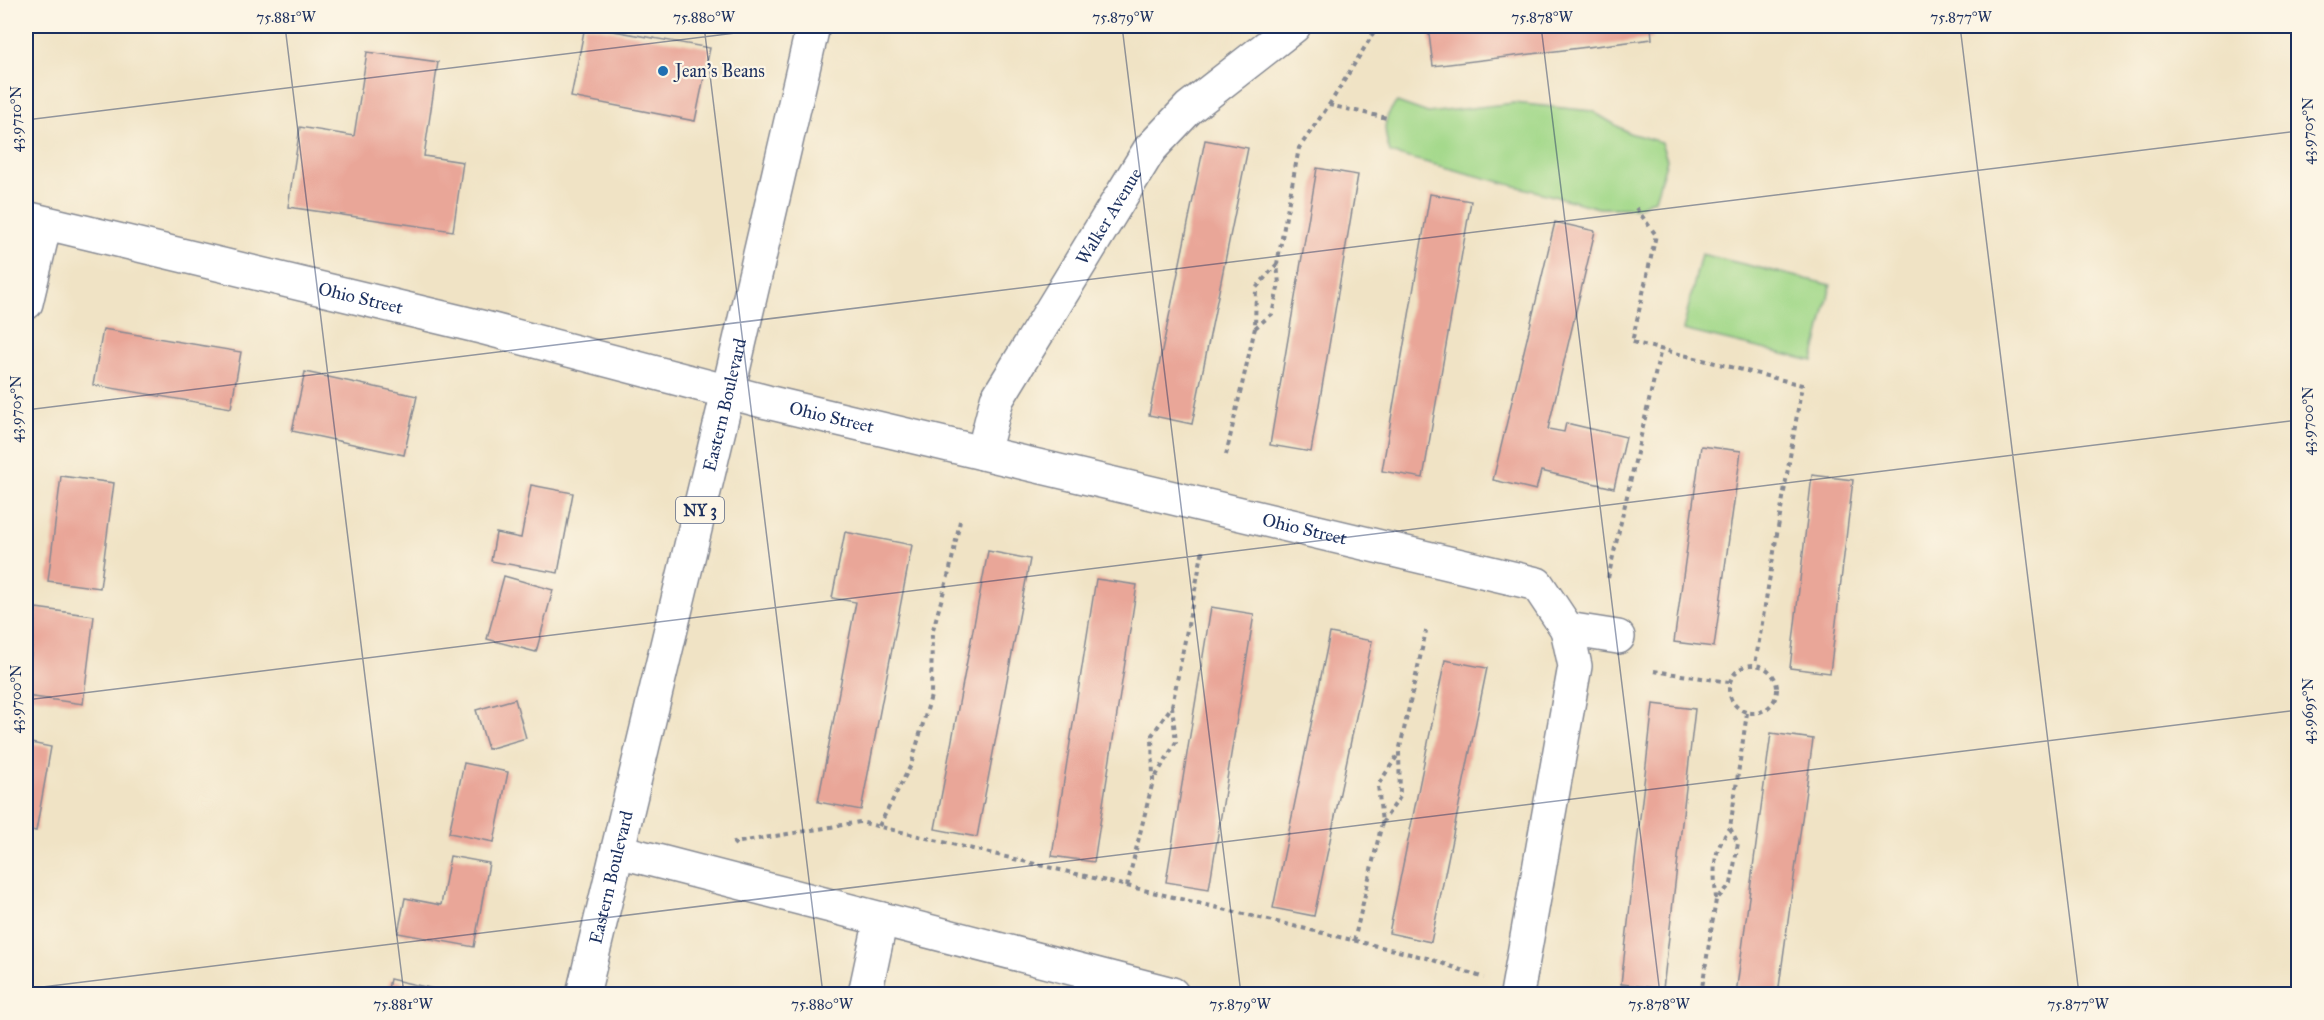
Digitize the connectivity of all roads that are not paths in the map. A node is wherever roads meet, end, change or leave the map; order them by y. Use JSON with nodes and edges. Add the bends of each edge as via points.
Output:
{"nodes":[{"id":1,"x":813,"y":26,"type":"edge"},
{"id":2,"x":1294,"y":26,"type":"edge"},
{"id":3,"x":35,"y":221,"type":"edge"},
{"id":4,"x":26,"y":303,"type":"edge"},
{"id":5,"x":728,"y":392,"type":"junction"},
{"id":6,"x":983,"y":453,"type":"junction"},
{"id":7,"x":1567,"y":628,"type":"junction"},
{"id":8,"x":1618,"y":637,"type":"dead end"},
{"id":9,"x":618,"y":851,"type":"junction"},
{"id":10,"x":881,"y":919,"type":"junction"},
{"id":11,"x":1517,"y":992,"type":"edge"},
{"id":12,"x":584,"y":994,"type":"edge"},
{"id":13,"x":865,"y":994,"type":"edge"},
{"id":14,"x":1172,"y":994,"type":"edge"}],
"edges":[{"from":1,"to":5,"type":"street","name":"Eastern Boulevard","number":"NY 3"},
{"from":2,"to":6,"type":"street","name":"Walker Avenue","via":[[1189,108],[1150,149],[997,399]]},
{"from":3,"to":4,"type":"street"},
{"from":3,"to":5,"type":"street","name":"Ohio Street","via":[[481,327]]},
{"from":5,"to":6,"type":"street","name":"Ohio Street"},
{"from":5,"to":9,"type":"street","name":"Eastern Boulevard","number":"NY 3"},
{"from":6,"to":7,"type":"street","name":"Ohio Street","via":[[1537,584]]},
{"from":7,"to":8,"type":"street"},
{"from":7,"to":11,"type":"street","via":[[1575,666]]},
{"from":9,"to":10,"type":"street"},
{"from":9,"to":12,"type":"street","name":"Eastern Boulevard","number":"NY 3"},
{"from":10,"to":13,"type":"street"},
{"from":10,"to":14,"type":"street"}]}
